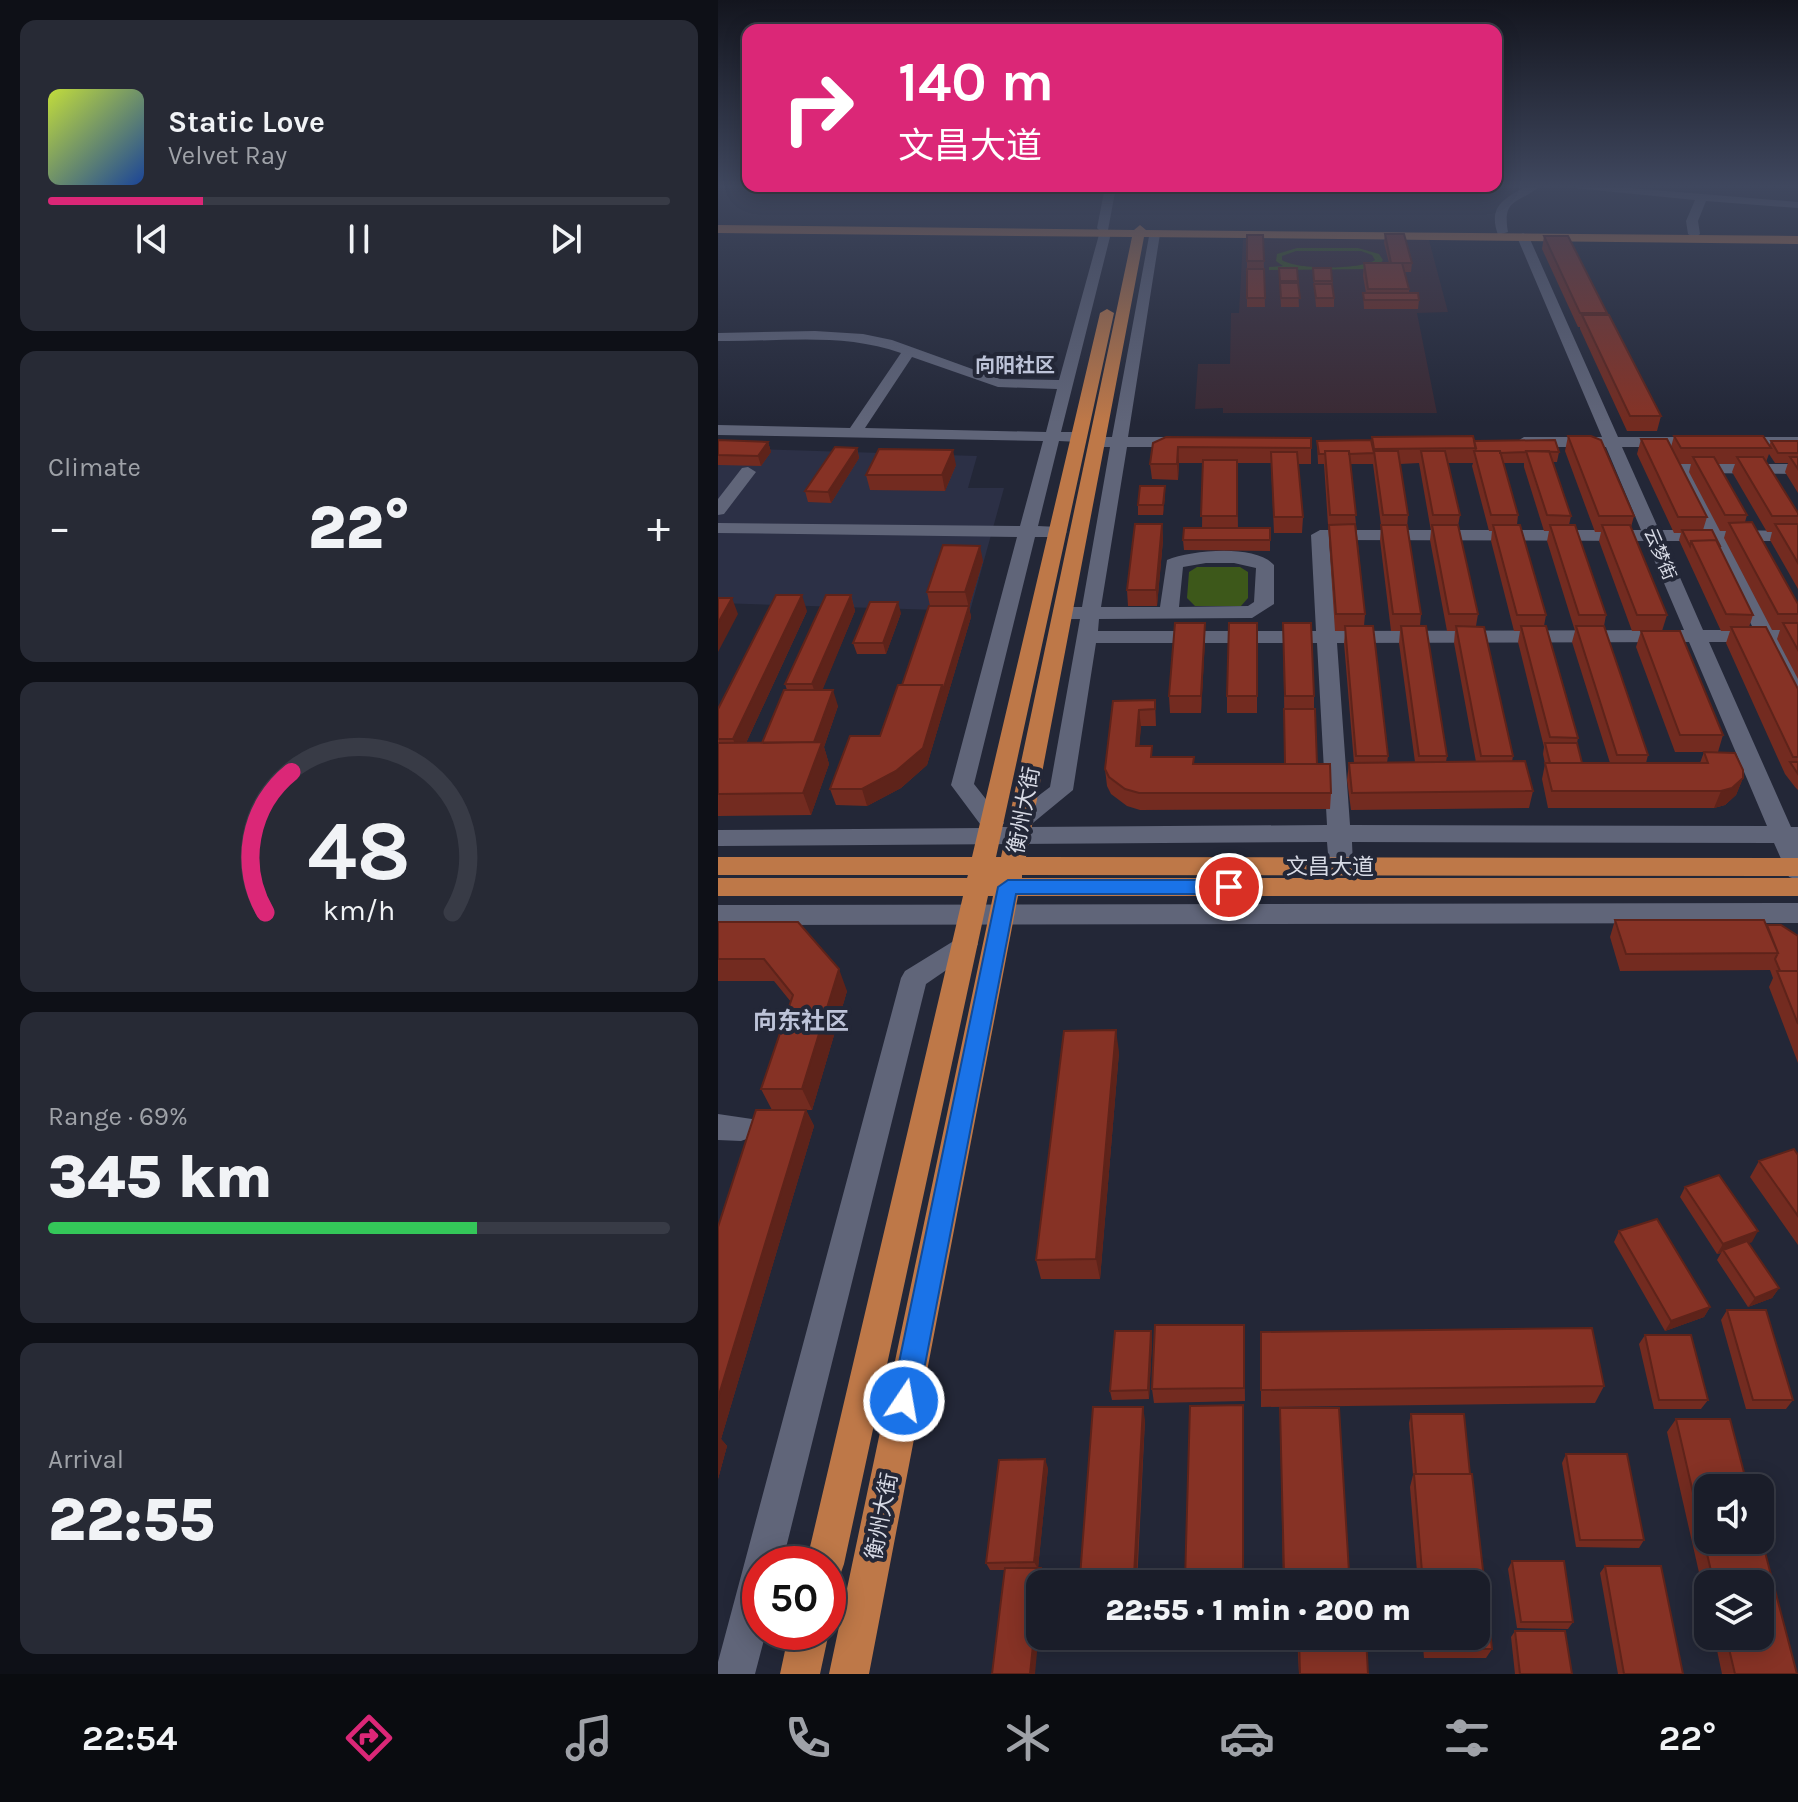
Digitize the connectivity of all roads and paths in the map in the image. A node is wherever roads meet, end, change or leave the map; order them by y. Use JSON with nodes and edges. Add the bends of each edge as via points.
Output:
{"nodes":[{"id":1,"x":1114,"y":265,"type":"edge"},
{"id":2,"x":1123,"y":265,"type":"edge"},
{"id":3,"x":1535,"y":265,"type":"edge"},
{"id":4,"x":718,"y":337,"type":"edge"},
{"id":5,"x":909,"y":351,"type":"junction"},
{"id":6,"x":1064,"y":385,"type":"junction"},
{"id":7,"x":718,"y":430,"type":"edge"},
{"id":8,"x":854,"y":433,"type":"junction"},
{"id":9,"x":1051,"y":436,"type":"junction"},
{"id":10,"x":1099,"y":440,"type":"junction"},
{"id":11,"x":1197,"y":442,"type":"edge"},
{"id":12,"x":1510,"y":442,"type":"edge"},
{"id":13,"x":1611,"y":442,"type":"junction"},
{"id":14,"x":1798,"y":442,"type":"edge"},
{"id":15,"x":1798,"y":469,"type":"edge"},
{"id":16,"x":748,"y":472,"type":"dead end"},
{"id":17,"x":718,"y":510,"type":"edge"},
{"id":18,"x":718,"y":528,"type":"edge"},
{"id":19,"x":1027,"y":532,"type":"junction"},
{"id":20,"x":1058,"y":532,"type":"junction"},
{"id":21,"x":1652,"y":536,"type":"junction"},
{"id":22,"x":1715,"y":536,"type":"junction"},
{"id":23,"x":1798,"y":536,"type":"edge"},
{"id":24,"x":1063,"y":613,"type":"junction"},
{"id":25,"x":1090,"y":613,"type":"junction"},
{"id":26,"x":1169,"y":613,"type":"junction"},
{"id":27,"x":1696,"y":636,"type":"junction"},
{"id":28,"x":1766,"y":636,"type":"junction"},
{"id":29,"x":1798,"y":636,"type":"edge"},
{"id":30,"x":1086,"y":637,"type":"junction"},
{"id":31,"x":1327,"y":637,"type":"junction"},
{"id":32,"x":1798,"y":697,"type":"edge"},
{"id":33,"x":1020,"y":828,"type":"junction"},
{"id":34,"x":990,"y":830,"type":"junction"},
{"id":35,"x":1339,"y":833,"type":"junction"},
{"id":36,"x":1790,"y":835,"type":"edge"},
{"id":37,"x":718,"y":838,"type":"edge"},
{"id":38,"x":718,"y":866,"type":"edge"},
{"id":39,"x":1341,"y":866,"type":"junction"},
{"id":40,"x":1798,"y":873,"type":"edge"},
{"id":41,"x":980,"y":877,"type":"junction"},
{"id":42,"x":1010,"y":877,"type":"junction"},
{"id":43,"x":718,"y":887,"type":"edge"},
{"id":44,"x":1798,"y":913,"type":"edge"},
{"id":45,"x":718,"y":915,"type":"edge"},
{"id":46,"x":1002,"y":915,"type":"junction"},
{"id":47,"x":968,"y":929,"type":"junction"},
{"id":48,"x":768,"y":1546,"type":"edge"},
{"id":49,"x":829,"y":1546,"type":"edge"},
{"id":50,"x":742,"y":1647,"type":"edge"},
{"id":51,"x":805,"y":1650,"type":"edge"},
{"id":52,"x":735,"y":1674,"type":"edge"},
{"id":53,"x":800,"y":1674,"type":"edge"},
{"id":54,"x":849,"y":1674,"type":"edge"}],
"edges":[{"from":1,"to":6,"type":"street"},
{"from":2,"to":10,"type":"main road","name":"衡州大街"},
{"from":3,"to":13,"type":"street","name":"云梦街"},
{"from":4,"to":5,"type":"street","via":[[831,337],[891,343]]},
{"from":5,"to":6,"type":"street","via":[[998,383]]},
{"from":5,"to":8,"type":"street"},
{"from":6,"to":9,"type":"street"},
{"from":7,"to":8,"type":"street"},
{"from":8,"to":9,"type":"street"},
{"from":9,"to":10,"type":"street"},
{"from":9,"to":19,"type":"street"},
{"from":10,"to":11,"type":"street"},
{"from":10,"to":20,"type":"main road","name":"衡州大街"},
{"from":10,"to":24,"type":"main road","name":"衡州大街"},
{"from":10,"to":25,"type":"street"},
{"from":12,"to":13,"type":"street"},
{"from":13,"to":14,"type":"street"},
{"from":13,"to":21,"type":"street","name":"云梦街"},
{"from":15,"to":22,"type":"street","via":[[1680,468]]},
{"from":16,"to":17,"type":"street"},
{"from":18,"to":19,"type":"street"},
{"from":19,"to":20,"type":"street"},
{"from":19,"to":34,"type":"street","via":[[962,785]]},
{"from":20,"to":34,"type":"main road","name":"衡州大街"},
{"from":21,"to":22,"type":"street"},
{"from":21,"to":27,"type":"street","name":"云梦街"},
{"from":21,"to":31,"type":"street","via":[[1320,535]]},
{"from":22,"to":23,"type":"street"},
{"from":22,"to":28,"type":"street"},
{"from":24,"to":25,"type":"street"},
{"from":24,"to":33,"type":"main road","name":"衡州大街"},
{"from":25,"to":26,"type":"street"},
{"from":25,"to":30,"type":"street"},
{"from":26,"to":26,"type":"street","via":[[1178,561],[1250,558],[1265,565],[1261,608]]},
{"from":27,"to":28,"type":"street"},
{"from":27,"to":31,"type":"street"},
{"from":27,"to":36,"type":"street","name":"云梦街"},
{"from":28,"to":29,"type":"street"},
{"from":28,"to":32,"type":"street"},
{"from":30,"to":31,"type":"street"},
{"from":30,"to":33,"type":"street","via":[[1061,790]]},
{"from":31,"to":35,"type":"street"},
{"from":33,"to":34,"type":"street"},
{"from":33,"to":35,"type":"street"},
{"from":33,"to":42,"type":"main road","name":"衡州大街"},
{"from":34,"to":37,"type":"street"},
{"from":34,"to":41,"type":"main road","name":"衡州大街"},
{"from":35,"to":36,"type":"street"},
{"from":35,"to":39,"type":"street"},
{"from":36,"to":40,"type":"street","name":"云梦街"},
{"from":38,"to":41,"type":"main road","name":"文昌大道"},
{"from":39,"to":40,"type":"main road","name":"文昌大道"},
{"from":39,"to":42,"type":"main road","name":"文昌大道"},
{"from":40,"to":42,"type":"main road","name":"文昌大道"},
{"from":41,"to":42,"type":"main road","name":"文昌大道"},
{"from":41,"to":43,"type":"main road","name":"文昌大道"},
{"from":41,"to":47,"type":"main road","name":"衡州大街"},
{"from":42,"to":46,"type":"main road","name":"衡州大街"},
{"from":44,"to":46,"type":"street"},
{"from":45,"to":47,"type":"street"},
{"from":46,"to":47,"type":"street"},
{"from":46,"to":54,"type":"main road","name":"衡州大街"},
{"from":47,"to":48,"type":"street","via":[[914,978]]},
{"from":47,"to":49,"type":"main road","name":"衡州大街"},
{"from":50,"to":52,"type":"street"},
{"from":51,"to":53,"type":"main road"}]}
